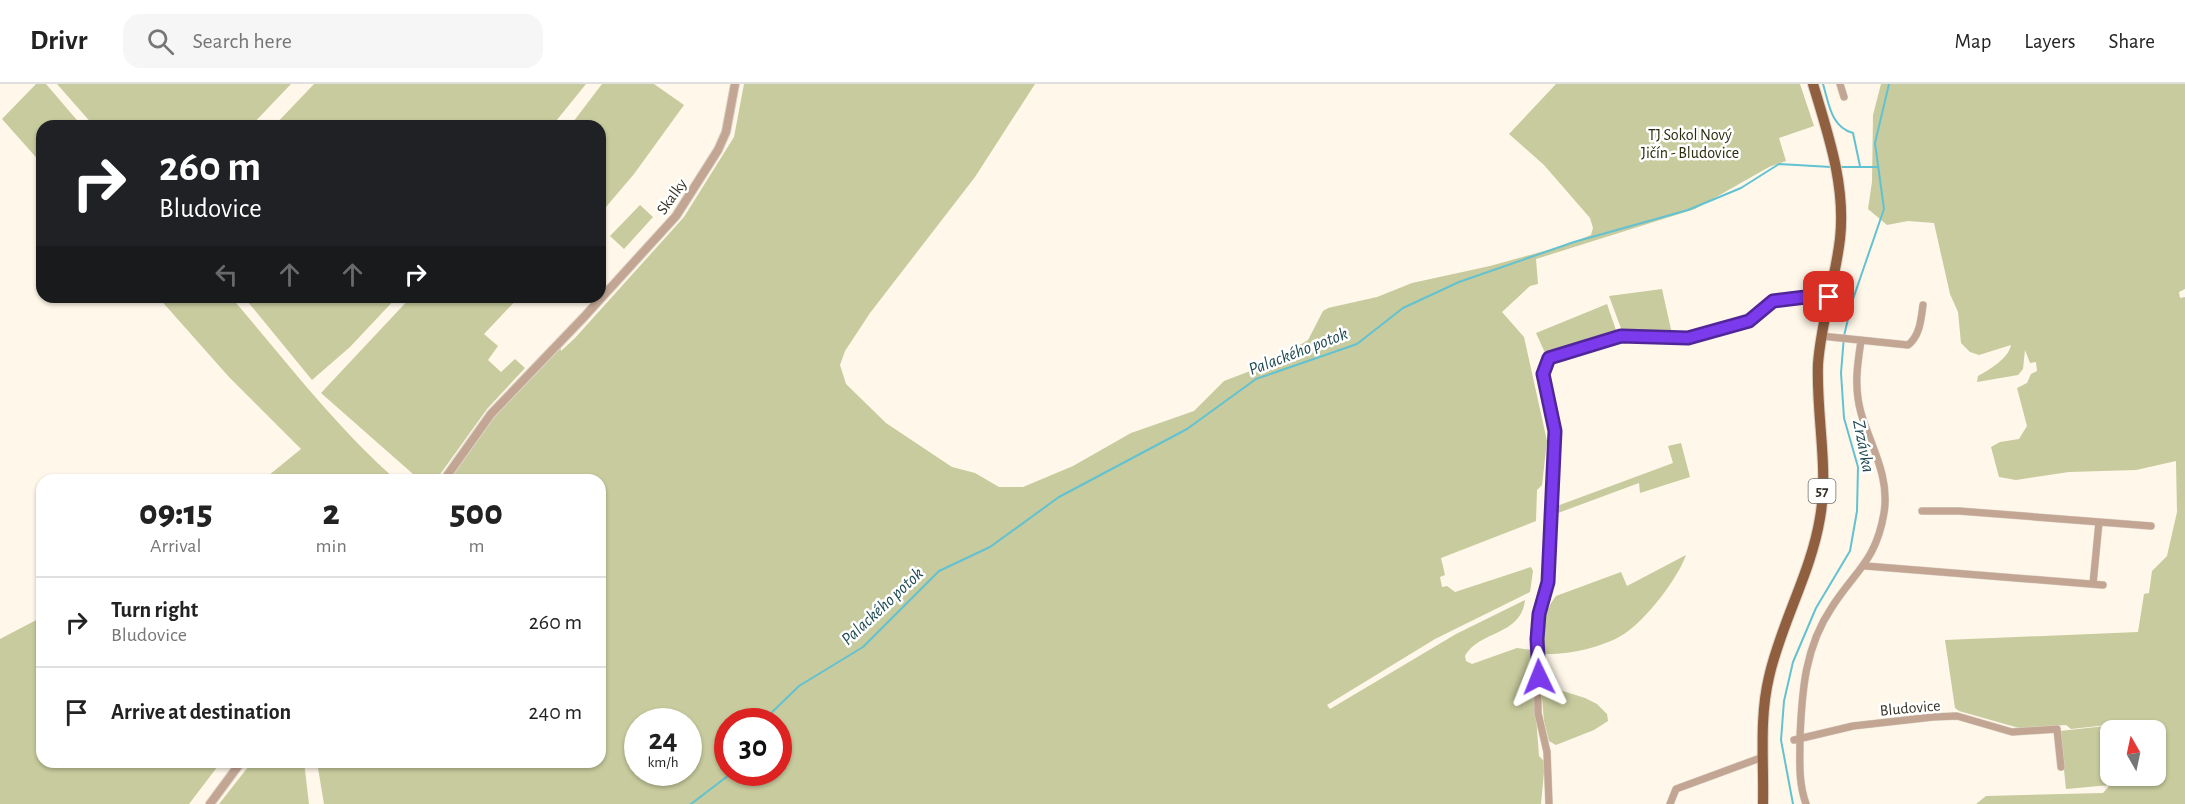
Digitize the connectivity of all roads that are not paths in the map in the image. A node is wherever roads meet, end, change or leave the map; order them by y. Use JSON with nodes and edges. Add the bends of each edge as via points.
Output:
{"nodes":[{"id":1,"x":735,"y":84,"type":"edge"},
{"id":2,"x":1813,"y":84,"type":"edge"},
{"id":3,"x":1839,"y":84,"type":"edge"},
{"id":4,"x":1844,"y":97,"type":"dead end"},
{"id":5,"x":606,"y":294,"type":"edge"},
{"id":6,"x":1829,"y":297,"type":"junction"},
{"id":7,"x":598,"y":303,"type":"edge"},
{"id":8,"x":1923,"y":305,"type":"dead end"},
{"id":9,"x":1821,"y":336,"type":"junction"},
{"id":10,"x":1858,"y":341,"type":"junction"},
{"id":11,"x":448,"y":474,"type":"edge"},
{"id":12,"x":1922,"y":511,"type":"dead end"},
{"id":13,"x":2099,"y":522,"type":"junction"},
{"id":14,"x":2151,"y":525,"type":"dead end"},
{"id":15,"x":1866,"y":566,"type":"junction"},
{"id":16,"x":2093,"y":584,"type":"junction"},
{"id":17,"x":2103,"y":585,"type":"dead end"},
{"id":18,"x":1797,"y":740,"type":"junction"},
{"id":19,"x":1763,"y":757,"type":"junction"},
{"id":20,"x":2061,"y":767,"type":"dead end"},
{"id":21,"x":237,"y":768,"type":"edge"},
{"id":22,"x":210,"y":804,"type":"edge"},
{"id":23,"x":1548,"y":804,"type":"edge"},
{"id":24,"x":1670,"y":804,"type":"edge"},
{"id":25,"x":1762,"y":804,"type":"edge"},
{"id":26,"x":1806,"y":804,"type":"edge"}],
"edges":[{"from":1,"to":5,"type":"street","name":"Skalky","via":[[726,132],[697,186],[656,240]]},
{"from":2,"to":6,"type":"main road","number":"57","via":[[1837,168],[1841,226]]},
{"from":3,"to":4,"type":"street"},
{"from":6,"to":9,"type":"main road","number":"57"},
{"from":6,"to":23,"type":"street","via":[[1773,301],[1749,321],[1688,338],[1621,336],[1555,355],[1545,364],[1543,374],[1555,431],[1548,582],[1537,639],[1538,713],[1547,752]]},
{"from":7,"to":11,"type":"street","name":"Skalky","via":[[491,414]]},
{"from":8,"to":10,"type":"street","via":[[1920,326],[1910,344]]},
{"from":9,"to":10,"type":"street"},
{"from":9,"to":19,"type":"main road","number":"57","via":[[1821,510],[1768,679]]},
{"from":10,"to":15,"type":"street","via":[[1857,396],[1878,455],[1885,490],[1879,534]]},
{"from":12,"to":13,"type":"street"},
{"from":13,"to":14,"type":"street"},
{"from":13,"to":16,"type":"street"},
{"from":15,"to":16,"type":"street"},
{"from":15,"to":18,"type":"street","via":[[1832,605],[1818,630],[1803,679]]},
{"from":16,"to":17,"type":"street"},
{"from":18,"to":20,"type":"street","name":"Bludovice","via":[[1852,726],[1957,716],[2012,732],[2057,729]]},
{"from":18,"to":26,"type":"street","via":[[1798,771]]},
{"from":19,"to":24,"type":"street","via":[[1676,789]]},
{"from":19,"to":25,"type":"main road","number":"57"},
{"from":21,"to":22,"type":"street"}]}
